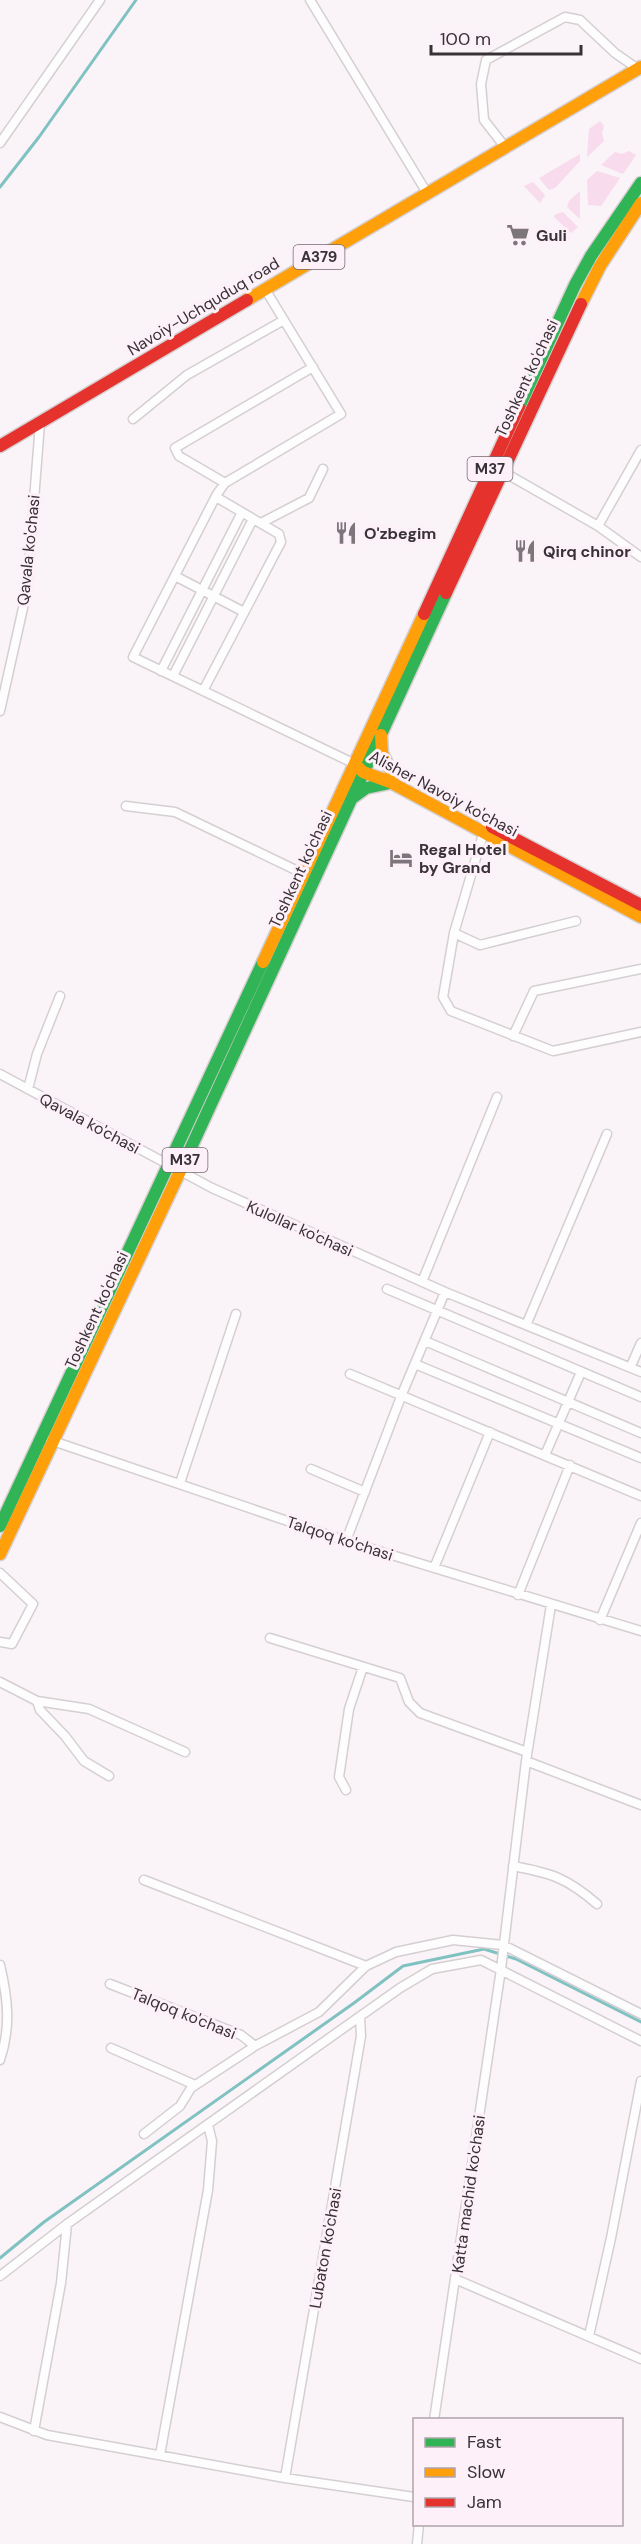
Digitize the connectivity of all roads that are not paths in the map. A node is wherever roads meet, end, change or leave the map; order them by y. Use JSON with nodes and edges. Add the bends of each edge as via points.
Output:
{"nodes":[{"id":1,"x":100,"y":0,"type":"edge"},
{"id":2,"x":310,"y":0,"type":"edge"},
{"id":3,"x":639,"y":68,"type":"edge"},
{"id":4,"x":0,"y":143,"type":"edge"},
{"id":5,"x":505,"y":147,"type":"junction"},
{"id":6,"x":641,"y":183,"type":"edge"},
{"id":7,"x":427,"y":193,"type":"junction"},
{"id":8,"x":641,"y":203,"type":"edge"},
{"id":9,"x":265,"y":289,"type":"junction"},
{"id":10,"x":284,"y":320,"type":"junction"},
{"id":11,"x":313,"y":368,"type":"junction"},
{"id":12,"x":133,"y":419,"type":"dead end"},
{"id":13,"x":40,"y":422,"type":"junction"},
{"id":14,"x":0,"y":446,"type":"edge"},
{"id":15,"x":641,"y":450,"type":"edge"},
{"id":16,"x":497,"y":467,"type":"junction"},
{"id":17,"x":323,"y":469,"type":"dead end"},
{"id":18,"x":225,"y":483,"type":"junction"},
{"id":19,"x":216,"y":497,"type":"junction"},
{"id":20,"x":242,"y":512,"type":"junction"},
{"id":21,"x":257,"y":521,"type":"junction"},
{"id":22,"x":598,"y":526,"type":"junction"},
{"id":23,"x":641,"y":557,"type":"edge"},
{"id":24,"x":175,"y":576,"type":"junction"},
{"id":25,"x":202,"y":590,"type":"junction"},
{"id":26,"x":214,"y":596,"type":"junction"},
{"id":27,"x":244,"y":612,"type":"junction"},
{"id":28,"x":161,"y":671,"type":"junction"},
{"id":29,"x":173,"y":676,"type":"junction"},
{"id":30,"x":203,"y":691,"type":"junction"},
{"id":31,"x":0,"y":711,"type":"edge"},
{"id":32,"x":381,"y":735,"type":"junction"},
{"id":33,"x":362,"y":767,"type":"junction"},
{"id":34,"x":392,"y":779,"type":"junction"},
{"id":35,"x":350,"y":800,"type":"junction"},
{"id":36,"x":126,"y":806,"type":"dead end"},
{"id":37,"x":485,"y":828,"type":"junction"},
{"id":38,"x":304,"y":874,"type":"junction"},
{"id":39,"x":641,"y":905,"type":"edge"},
{"id":40,"x":641,"y":917,"type":"edge"},
{"id":41,"x":576,"y":921,"type":"dead end"},
{"id":42,"x":454,"y":933,"type":"junction"},
{"id":43,"x":641,"y":969,"type":"edge"},
{"id":44,"x":60,"y":996,"type":"dead end"},
{"id":45,"x":641,"y":1032,"type":"edge"},
{"id":46,"x":513,"y":1036,"type":"junction"},
{"id":47,"x":0,"y":1074,"type":"edge"},
{"id":48,"x":28,"y":1089,"type":"junction"},
{"id":49,"x":497,"y":1097,"type":"dead end"},
{"id":50,"x":607,"y":1134,"type":"dead end"},
{"id":51,"x":167,"y":1165,"type":"junction"},
{"id":52,"x":180,"y":1171,"type":"junction"},
{"id":53,"x":422,"y":1282,"type":"junction"},
{"id":54,"x":387,"y":1289,"type":"dead end"},
{"id":55,"x":446,"y":1292,"type":"junction"},
{"id":56,"x":438,"y":1310,"type":"junction"},
{"id":57,"x":236,"y":1314,"type":"dead end"},
{"id":58,"x":527,"y":1323,"type":"junction"},
{"id":59,"x":425,"y":1341,"type":"junction"},
{"id":60,"x":641,"y":1343,"type":"edge"},
{"id":61,"x":415,"y":1364,"type":"junction"},
{"id":62,"x":631,"y":1366,"type":"junction"},
{"id":63,"x":581,"y":1372,"type":"junction"},
{"id":64,"x":641,"y":1372,"type":"edge"},
{"id":65,"x":350,"y":1374,"type":"dead end"},
{"id":66,"x":402,"y":1395,"type":"junction"},
{"id":67,"x":641,"y":1397,"type":"edge"},
{"id":68,"x":568,"y":1402,"type":"junction"},
{"id":69,"x":559,"y":1424,"type":"junction"},
{"id":70,"x":490,"y":1432,"type":"junction"},
{"id":71,"x":641,"y":1433,"type":"edge"},
{"id":72,"x":47,"y":1439,"type":"junction"},
{"id":73,"x":545,"y":1455,"type":"junction"},
{"id":74,"x":641,"y":1458,"type":"edge"},
{"id":75,"x":570,"y":1466,"type":"junction"},
{"id":76,"x":311,"y":1469,"type":"dead end"},
{"id":77,"x":180,"y":1483,"type":"junction"},
{"id":78,"x":365,"y":1492,"type":"junction"},
{"id":79,"x":641,"y":1496,"type":"edge"},
{"id":80,"x":641,"y":1523,"type":"edge"},
{"id":81,"x":0,"y":1526,"type":"edge"},
{"id":82,"x":346,"y":1540,"type":"junction"},
{"id":83,"x":0,"y":1554,"type":"edge"},
{"id":84,"x":434,"y":1568,"type":"junction"},
{"id":85,"x":0,"y":1573,"type":"edge"},
{"id":86,"x":518,"y":1595,"type":"junction"},
{"id":87,"x":551,"y":1605,"type":"junction"},
{"id":88,"x":600,"y":1620,"type":"junction"},
{"id":89,"x":641,"y":1632,"type":"edge"},
{"id":90,"x":270,"y":1638,"type":"dead end"},
{"id":91,"x":0,"y":1642,"type":"edge"},
{"id":92,"x":363,"y":1667,"type":"junction"},
{"id":93,"x":0,"y":1682,"type":"edge"},
{"id":94,"x":37,"y":1701,"type":"junction"},
{"id":95,"x":185,"y":1752,"type":"dead end"},
{"id":96,"x":526,"y":1757,"type":"junction"},
{"id":97,"x":108,"y":1776,"type":"dead end"},
{"id":98,"x":346,"y":1790,"type":"dead end"},
{"id":99,"x":641,"y":1805,"type":"edge"},
{"id":100,"x":513,"y":1866,"type":"junction"},
{"id":101,"x":144,"y":1880,"type":"dead end"},
{"id":102,"x":597,"y":1904,"type":"dead end"},
{"id":103,"x":503,"y":1945,"type":"junction"},
{"id":104,"x":0,"y":1965,"type":"edge"},
{"id":105,"x":366,"y":1966,"type":"junction"},
{"id":106,"x":501,"y":1969,"type":"junction"},
{"id":107,"x":110,"y":1984,"type":"dead end"},
{"id":108,"x":641,"y":2014,"type":"edge"},
{"id":109,"x":360,"y":2018,"type":"junction"},
{"id":110,"x":641,"y":2041,"type":"edge"},
{"id":111,"x":255,"y":2046,"type":"junction"},
{"id":112,"x":111,"y":2048,"type":"dead end"},
{"id":113,"x":0,"y":2061,"type":"edge"},
{"id":114,"x":641,"y":2080,"type":"edge"},
{"id":115,"x":195,"y":2085,"type":"junction"},
{"id":116,"x":208,"y":2125,"type":"junction"},
{"id":117,"x":144,"y":2134,"type":"dead end"},
{"id":118,"x":67,"y":2224,"type":"junction"},
{"id":119,"x":0,"y":2276,"type":"edge"},
{"id":120,"x":455,"y":2279,"type":"junction"},
{"id":121,"x":589,"y":2336,"type":"junction"},
{"id":122,"x":641,"y":2359,"type":"edge"},
{"id":123,"x":0,"y":2418,"type":"edge"},
{"id":124,"x":434,"y":2418,"type":"edge"},
{"id":125,"x":34,"y":2431,"type":"junction"},
{"id":126,"x":160,"y":2455,"type":"junction"},
{"id":127,"x":285,"y":2478,"type":"junction"},
{"id":128,"x":413,"y":2497,"type":"edge"},
{"id":129,"x":419,"y":2526,"type":"edge"},
{"id":130,"x":417,"y":2544,"type":"edge"}],
"edges":[{"from":1,"to":4,"type":"street"},
{"from":2,"to":7,"type":"street"},
{"from":3,"to":5,"type":"main road","name":"Navoiy-Uchquduq road","number":"A379"},
{"from":3,"to":5,"type":"street","via":[[615,53],[580,20],[565,16],[486,60],[481,84],[483,120]]},
{"from":5,"to":7,"type":"main road","name":"Navoiy-Uchquduq road","number":"A379"},
{"from":6,"to":16,"type":"main road","name":"Toshkent ko'chasi","number":"M37","via":[[596,248],[576,285]]},
{"from":7,"to":9,"type":"main road","name":"Navoiy-Uchquduq road","number":"A379"},
{"from":8,"to":16,"type":"main road","name":"Toshkent ko'chasi","number":"M37","via":[[577,310]]},
{"from":9,"to":10,"type":"street"},
{"from":9,"to":13,"type":"main road","name":"Navoiy-Uchquduq road","number":"A379"},
{"from":10,"to":11,"type":"street"},
{"from":10,"to":12,"type":"street","via":[[187,375]]},
{"from":11,"to":18,"type":"street","via":[[341,414]]},
{"from":11,"to":18,"type":"street","via":[[175,448],[178,456]]},
{"from":13,"to":14,"type":"main road","name":"Navoiy-Uchquduq road","number":"A379"},
{"from":13,"to":31,"type":"street","name":"Qavala ko'chasi","via":[[27,591]]},
{"from":15,"to":22,"type":"street"},
{"from":16,"to":22,"type":"street"},
{"from":16,"to":32,"type":"main road","name":"Toshkent ko'chasi","number":"M37"},
{"from":16,"to":33,"type":"main road","name":"Toshkent ko'chasi","number":"M37"},
{"from":17,"to":21,"type":"street","via":[[309,498]]},
{"from":18,"to":19,"type":"street"},
{"from":19,"to":20,"type":"street"},
{"from":19,"to":24,"type":"street"},
{"from":20,"to":21,"type":"street"},
{"from":20,"to":25,"type":"street"},
{"from":21,"to":26,"type":"street"},
{"from":21,"to":27,"type":"street","via":[[279,534],[281,542]]},
{"from":22,"to":23,"type":"street"},
{"from":24,"to":25,"type":"street"},
{"from":24,"to":28,"type":"street","via":[[133,657]]},
{"from":25,"to":26,"type":"street"},
{"from":25,"to":28,"type":"street"},
{"from":26,"to":27,"type":"street"},
{"from":26,"to":29,"type":"street"},
{"from":27,"to":30,"type":"street"},
{"from":28,"to":29,"type":"street"},
{"from":29,"to":30,"type":"street"},
{"from":30,"to":33,"type":"street"},
{"from":32,"to":33,"type":"main road","name":"Toshkent ko'chasi","number":"M37"},
{"from":32,"to":34,"type":"main road","via":[[382,753]]},
{"from":33,"to":34,"type":"main road","name":"Alisher Navoiy ko'chasi"},
{"from":33,"to":35,"type":"main road","name":"Toshkent ko'chasi","number":"M37"},
{"from":33,"to":38,"type":"main road","name":"Toshkent ko'chasi","number":"M37"},
{"from":34,"to":35,"type":"main road","via":[[366,788]]},
{"from":34,"to":37,"type":"main road","name":"Alisher Navoiy ko'chasi"},
{"from":35,"to":52,"type":"main road","name":"Toshkent ko'chasi","number":"M37"},
{"from":36,"to":38,"type":"street","via":[[176,813]]},
{"from":37,"to":39,"type":"main road","name":"Alisher Navoiy ko'chasi"},
{"from":37,"to":40,"type":"main road","name":"Alisher Navoiy ko'chasi"},
{"from":37,"to":42,"type":"street"},
{"from":38,"to":51,"type":"main road","name":"Toshkent ko'chasi","number":"M37"},
{"from":41,"to":42,"type":"street","via":[[480,945]]},
{"from":42,"to":46,"type":"street","via":[[443,997],[451,1011]]},
{"from":43,"to":46,"type":"street","via":[[534,991]]},
{"from":44,"to":48,"type":"street"},
{"from":45,"to":46,"type":"street","via":[[553,1052]]},
{"from":47,"to":48,"type":"street","name":"Qavala ko'chasi"},
{"from":48,"to":51,"type":"street","name":"Qavala ko'chasi"},
{"from":49,"to":53,"type":"street"},
{"from":50,"to":58,"type":"street"},
{"from":51,"to":52,"type":"street","name":"Qavala ko'chasi"},
{"from":51,"to":72,"type":"main road","name":"Toshkent ko'chasi","number":"M37"},
{"from":52,"to":53,"type":"street","name":"Kulollar ko'chasi"},
{"from":52,"to":72,"type":"main road","name":"Toshkent ko'chasi","number":"M37"},
{"from":53,"to":55,"type":"street","name":"Kulollar ko'chasi"},
{"from":54,"to":56,"type":"street"},
{"from":55,"to":56,"type":"street"},
{"from":55,"to":58,"type":"street","name":"Kulollar ko'chasi"},
{"from":56,"to":59,"type":"street"},
{"from":56,"to":63,"type":"street"},
{"from":57,"to":77,"type":"street"},
{"from":58,"to":62,"type":"street","name":"Kulollar ko'chasi"},
{"from":59,"to":61,"type":"street"},
{"from":59,"to":68,"type":"street"},
{"from":60,"to":62,"type":"street"},
{"from":61,"to":66,"type":"street"},
{"from":61,"to":69,"type":"street"},
{"from":62,"to":64,"type":"street","name":"Kulollar ko'chasi"},
{"from":63,"to":67,"type":"street"},
{"from":63,"to":68,"type":"street"},
{"from":65,"to":66,"type":"street"},
{"from":66,"to":70,"type":"street"},
{"from":66,"to":78,"type":"street"},
{"from":68,"to":69,"type":"street"},
{"from":68,"to":71,"type":"street"},
{"from":69,"to":73,"type":"street"},
{"from":69,"to":74,"type":"street"},
{"from":70,"to":73,"type":"street"},
{"from":70,"to":84,"type":"street"},
{"from":72,"to":77,"type":"street","name":"Talqoq ko'chasi"},
{"from":72,"to":81,"type":"main road","name":"Toshkent ko'chasi","number":"M37"},
{"from":72,"to":83,"type":"main road","name":"Toshkent ko'chasi","number":"M37"},
{"from":73,"to":75,"type":"street"},
{"from":75,"to":79,"type":"street"},
{"from":75,"to":86,"type":"street"},
{"from":76,"to":78,"type":"street"},
{"from":77,"to":82,"type":"street","name":"Talqoq ko'chasi"},
{"from":78,"to":82,"type":"street"},
{"from":80,"to":88,"type":"street"},
{"from":82,"to":84,"type":"street","name":"Talqoq ko'chasi"},
{"from":84,"to":86,"type":"street","name":"Talqoq ko'chasi"},
{"from":85,"to":91,"type":"street","via":[[33,1604],[12,1644]]},
{"from":86,"to":87,"type":"street","name":"Talqoq ko'chasi"},
{"from":87,"to":88,"type":"street","name":"Talqoq ko'chasi"},
{"from":87,"to":96,"type":"street","name":"Katta machid ko'chasi"},
{"from":88,"to":89,"type":"street","name":"Talqoq ko'chasi"},
{"from":90,"to":92,"type":"street"},
{"from":92,"to":96,"type":"street","via":[[400,1678],[409,1702],[420,1713]]},
{"from":92,"to":98,"type":"street","via":[[350,1709],[339,1777]]},
{"from":93,"to":94,"type":"street"},
{"from":94,"to":95,"type":"street","via":[[89,1709]]},
{"from":94,"to":97,"type":"street","via":[[40,1710],[84,1761]]},
{"from":96,"to":99,"type":"street"},
{"from":96,"to":100,"type":"street","name":"Katta machid ko'chasi"},
{"from":100,"to":102,"type":"street","via":[[541,1871],[574,1884]]},
{"from":100,"to":103,"type":"street","name":"Katta machid ko'chasi"},
{"from":101,"to":105,"type":"street"},
{"from":103,"to":105,"type":"street","via":[[453,1940],[396,1952]]},
{"from":103,"to":106,"type":"street","name":"Katta machid ko'chasi"},
{"from":103,"to":108,"type":"street"},
{"from":104,"to":113,"type":"street","via":[[8,2000]]},
{"from":105,"to":111,"type":"street","via":[[319,2012]]},
{"from":106,"to":109,"type":"street","via":[[481,1960],[432,1969]]},
{"from":106,"to":110,"type":"street"},
{"from":106,"to":120,"type":"street","name":"Katta machid ko'chasi"},
{"from":107,"to":111,"type":"street","name":"Talqoq ko'chasi","via":[[241,2035]]},
{"from":109,"to":116,"type":"street"},
{"from":109,"to":127,"type":"street","name":"Lubaton ko'chasi","via":[[361,2036]]},
{"from":111,"to":115,"type":"street"},
{"from":112,"to":115,"type":"street"},
{"from":114,"to":121,"type":"street"},
{"from":115,"to":117,"type":"street","via":[[180,2106]]},
{"from":116,"to":118,"type":"street"},
{"from":116,"to":126,"type":"street","via":[[212,2141],[208,2190]]},
{"from":118,"to":119,"type":"street"},
{"from":118,"to":125,"type":"street","via":[[61,2283]]},
{"from":120,"to":121,"type":"street"},
{"from":120,"to":124,"type":"street","name":"Katta machid ko'chasi"},
{"from":121,"to":122,"type":"street"},
{"from":123,"to":125,"type":"street"},
{"from":125,"to":126,"type":"street"},
{"from":126,"to":127,"type":"street"},
{"from":127,"to":128,"type":"street"},
{"from":129,"to":130,"type":"street"}]}
